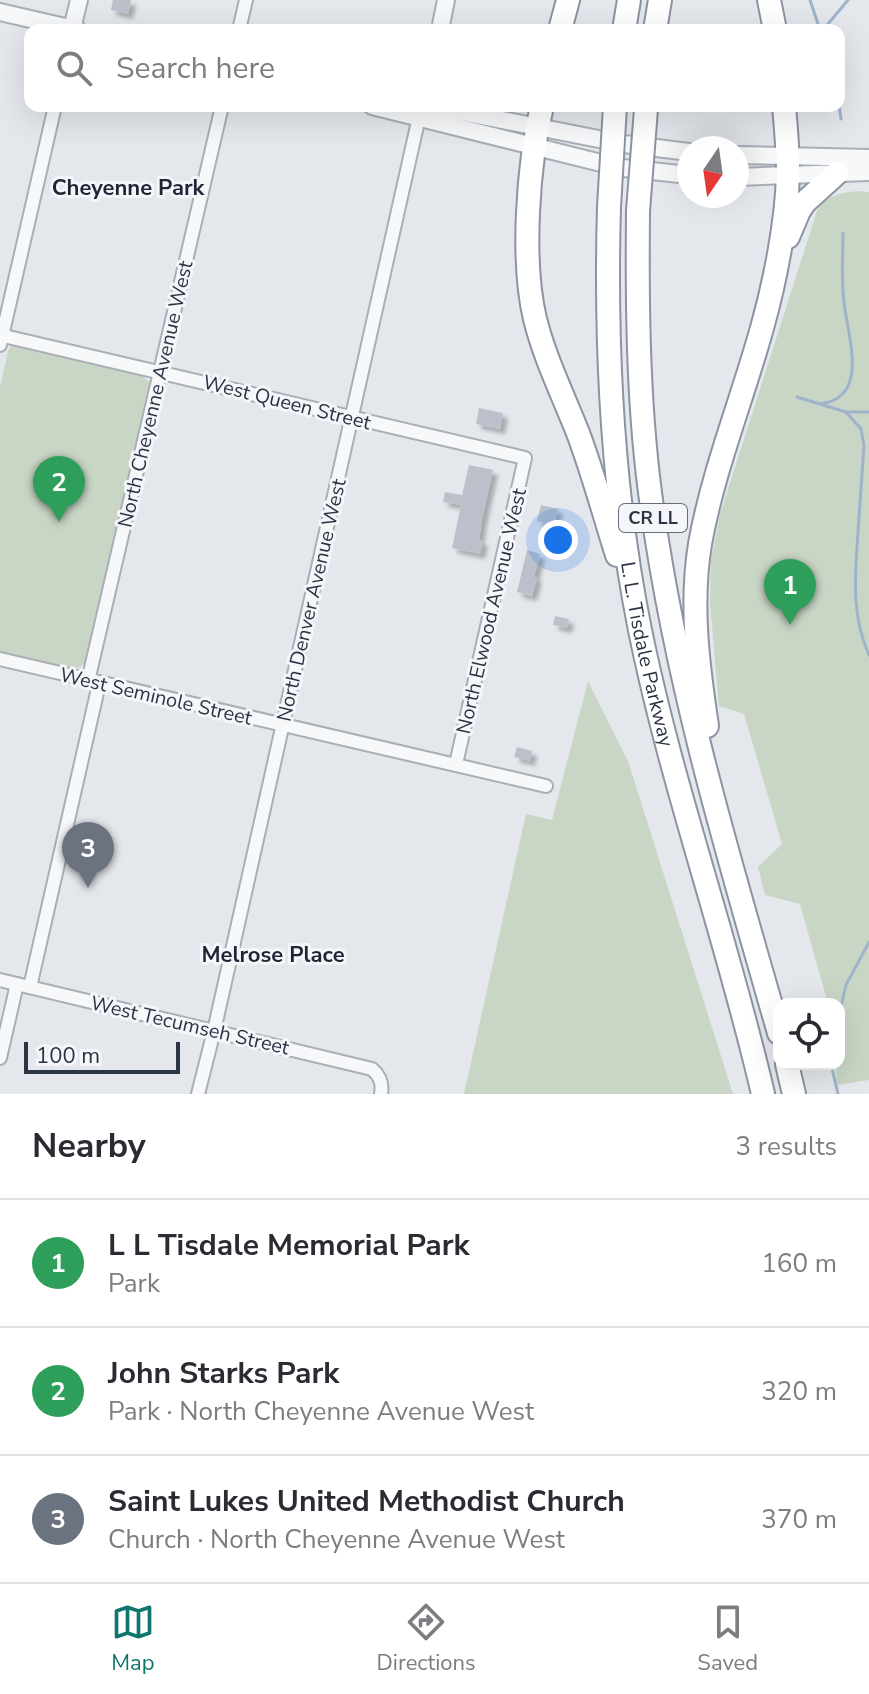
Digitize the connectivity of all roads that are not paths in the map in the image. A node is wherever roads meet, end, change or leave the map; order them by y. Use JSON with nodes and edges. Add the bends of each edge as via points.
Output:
{"nodes":[{"id":1,"x":79,"y":0,"type":"edge"},
{"id":2,"x":246,"y":0,"type":"edge"},
{"id":3,"x":446,"y":0,"type":"edge"},
{"id":4,"x":568,"y":0,"type":"edge"},
{"id":5,"x":629,"y":0,"type":"edge"},
{"id":6,"x":660,"y":0,"type":"edge"},
{"id":7,"x":769,"y":0,"type":"edge"},
{"id":8,"x":0,"y":12,"type":"edge"},
{"id":9,"x":49,"y":24,"type":"edge"},
{"id":10,"x":75,"y":24,"type":"edge"},
{"id":11,"x":240,"y":24,"type":"edge"},
{"id":12,"x":441,"y":24,"type":"edge"},
{"id":13,"x":562,"y":24,"type":"edge"},
{"id":14,"x":625,"y":24,"type":"edge"},
{"id":15,"x":656,"y":24,"type":"edge"},
{"id":16,"x":774,"y":24,"type":"edge"},
{"id":17,"x":54,"y":112,"type":"edge"},
{"id":18,"x":221,"y":112,"type":"edge"},
{"id":19,"x":424,"y":112,"type":"edge"},
{"id":20,"x":438,"y":112,"type":"edge"},
{"id":21,"x":615,"y":112,"type":"edge"},
{"id":22,"x":646,"y":112,"type":"edge"},
{"id":23,"x":784,"y":112,"type":"edge"},
{"id":24,"x":538,"y":126,"type":"edge"},
{"id":25,"x":677,"y":151,"type":"edge"},
{"id":26,"x":749,"y":158,"type":"edge"},
{"id":27,"x":869,"y":158,"type":"edge"},
{"id":28,"x":787,"y":166,"type":"junction"},
{"id":29,"x":869,"y":172,"type":"edge"},
{"id":30,"x":837,"y":173,"type":"junction"},
{"id":31,"x":677,"y":174,"type":"edge"},
{"id":32,"x":749,"y":174,"type":"edge"},
{"id":33,"x":777,"y":260,"type":"junction"},
{"id":34,"x":1,"y":339,"type":"edge"},
{"id":35,"x":160,"y":371,"type":"junction"},
{"id":36,"x":352,"y":417,"type":"junction"},
{"id":37,"x":525,"y":458,"type":"joint"},
{"id":38,"x":640,"y":629,"type":"junction"},
{"id":39,"x":0,"y":659,"type":"edge"},
{"id":40,"x":94,"y":682,"type":"junction"},
{"id":41,"x":282,"y":726,"type":"junction"},
{"id":42,"x":456,"y":764,"type":"junction"},
{"id":43,"x":546,"y":786,"type":"dead end"},
{"id":44,"x":720,"y":818,"type":"junction"},
{"id":45,"x":0,"y":980,"type":"edge"},
{"id":46,"x":24,"y":986,"type":"junction"},
{"id":47,"x":773,"y":1011,"type":"edge"},
{"id":48,"x":214,"y":1031,"type":"junction"},
{"id":49,"x":0,"y":1058,"type":"edge"},
{"id":50,"x":788,"y":1070,"type":"edge"},
{"id":51,"x":198,"y":1094,"type":"edge"},
{"id":52,"x":381,"y":1094,"type":"edge"},
{"id":53,"x":763,"y":1094,"type":"edge"},
{"id":54,"x":794,"y":1094,"type":"edge"}],
"edges":[{"from":1,"to":10,"type":"street"},
{"from":2,"to":11,"type":"street"},
{"from":3,"to":12,"type":"street"},
{"from":4,"to":13,"type":"highway"},
{"from":5,"to":14,"type":"highway"},
{"from":6,"to":15,"type":"highway"},
{"from":7,"to":16,"type":"highway"},
{"from":8,"to":9,"type":"street"},
{"from":17,"to":34,"type":"street"},
{"from":18,"to":35,"type":"street","name":"North Cheyenne Avenue West"},
{"from":19,"to":36,"type":"street","name":"North Denver Avenue West"},
{"from":20,"to":24,"type":"street"},
{"from":21,"to":38,"type":"highway","name":"L. L. Tisdale Parkway","number":"CR LL","bridge":true,"via":[[607,311],[613,427]]},
{"from":22,"to":44,"type":"highway","name":"L. L. Tisdale Parkway","number":"CR LL","bridge":true,"via":[[638,307],[652,512],[683,684]]},
{"from":23,"to":28,"type":"highway"},
{"from":24,"to":25,"type":"street"},
{"from":24,"to":31,"type":"street","via":[[623,168]]},
{"from":24,"to":38,"type":"highway","via":[[528,242],[534,316],[592,470]]},
{"from":26,"to":28,"type":"street"},
{"from":27,"to":28,"type":"street"},
{"from":28,"to":30,"type":"street"},
{"from":28,"to":32,"type":"street"},
{"from":28,"to":33,"type":"highway"},
{"from":29,"to":30,"type":"street"},
{"from":30,"to":33,"type":"highway","via":[[799,211]]},
{"from":33,"to":44,"type":"highway","via":[[700,547],[696,642]]},
{"from":34,"to":35,"type":"street","name":"West Queen Street"},
{"from":35,"to":36,"type":"street","name":"West Queen Street"},
{"from":35,"to":40,"type":"street","name":"North Cheyenne Avenue West"},
{"from":36,"to":37,"type":"street","name":"West Queen Street"},
{"from":36,"to":41,"type":"street","name":"North Denver Avenue West"},
{"from":37,"to":42,"type":"street","name":"North Elwood Avenue West"},
{"from":38,"to":53,"type":"highway","name":"L. L. Tisdale Parkway","number":"CR LL"},
{"from":39,"to":40,"type":"street","name":"West Seminole Street"},
{"from":40,"to":41,"type":"street","name":"West Seminole Street"},
{"from":40,"to":46,"type":"street","name":"North Cheyenne Avenue West"},
{"from":41,"to":42,"type":"street","name":"West Seminole Street"},
{"from":41,"to":48,"type":"street","name":"North Denver Avenue West"},
{"from":42,"to":43,"type":"street","name":"West Seminole Street"},
{"from":44,"to":47,"type":"highway","name":"L. L. Tisdale Parkway","number":"CR LL"},
{"from":45,"to":46,"type":"street","name":"West Tecumseh Street"},
{"from":46,"to":48,"type":"street","name":"West Tecumseh Street"},
{"from":46,"to":49,"type":"street","name":"North Cheyenne Avenue West"},
{"from":48,"to":51,"type":"street","name":"North Denver Avenue West"},
{"from":48,"to":52,"type":"street","name":"West Tecumseh Street","via":[[372,1069],[381,1082]]},
{"from":50,"to":54,"type":"highway"}]}
